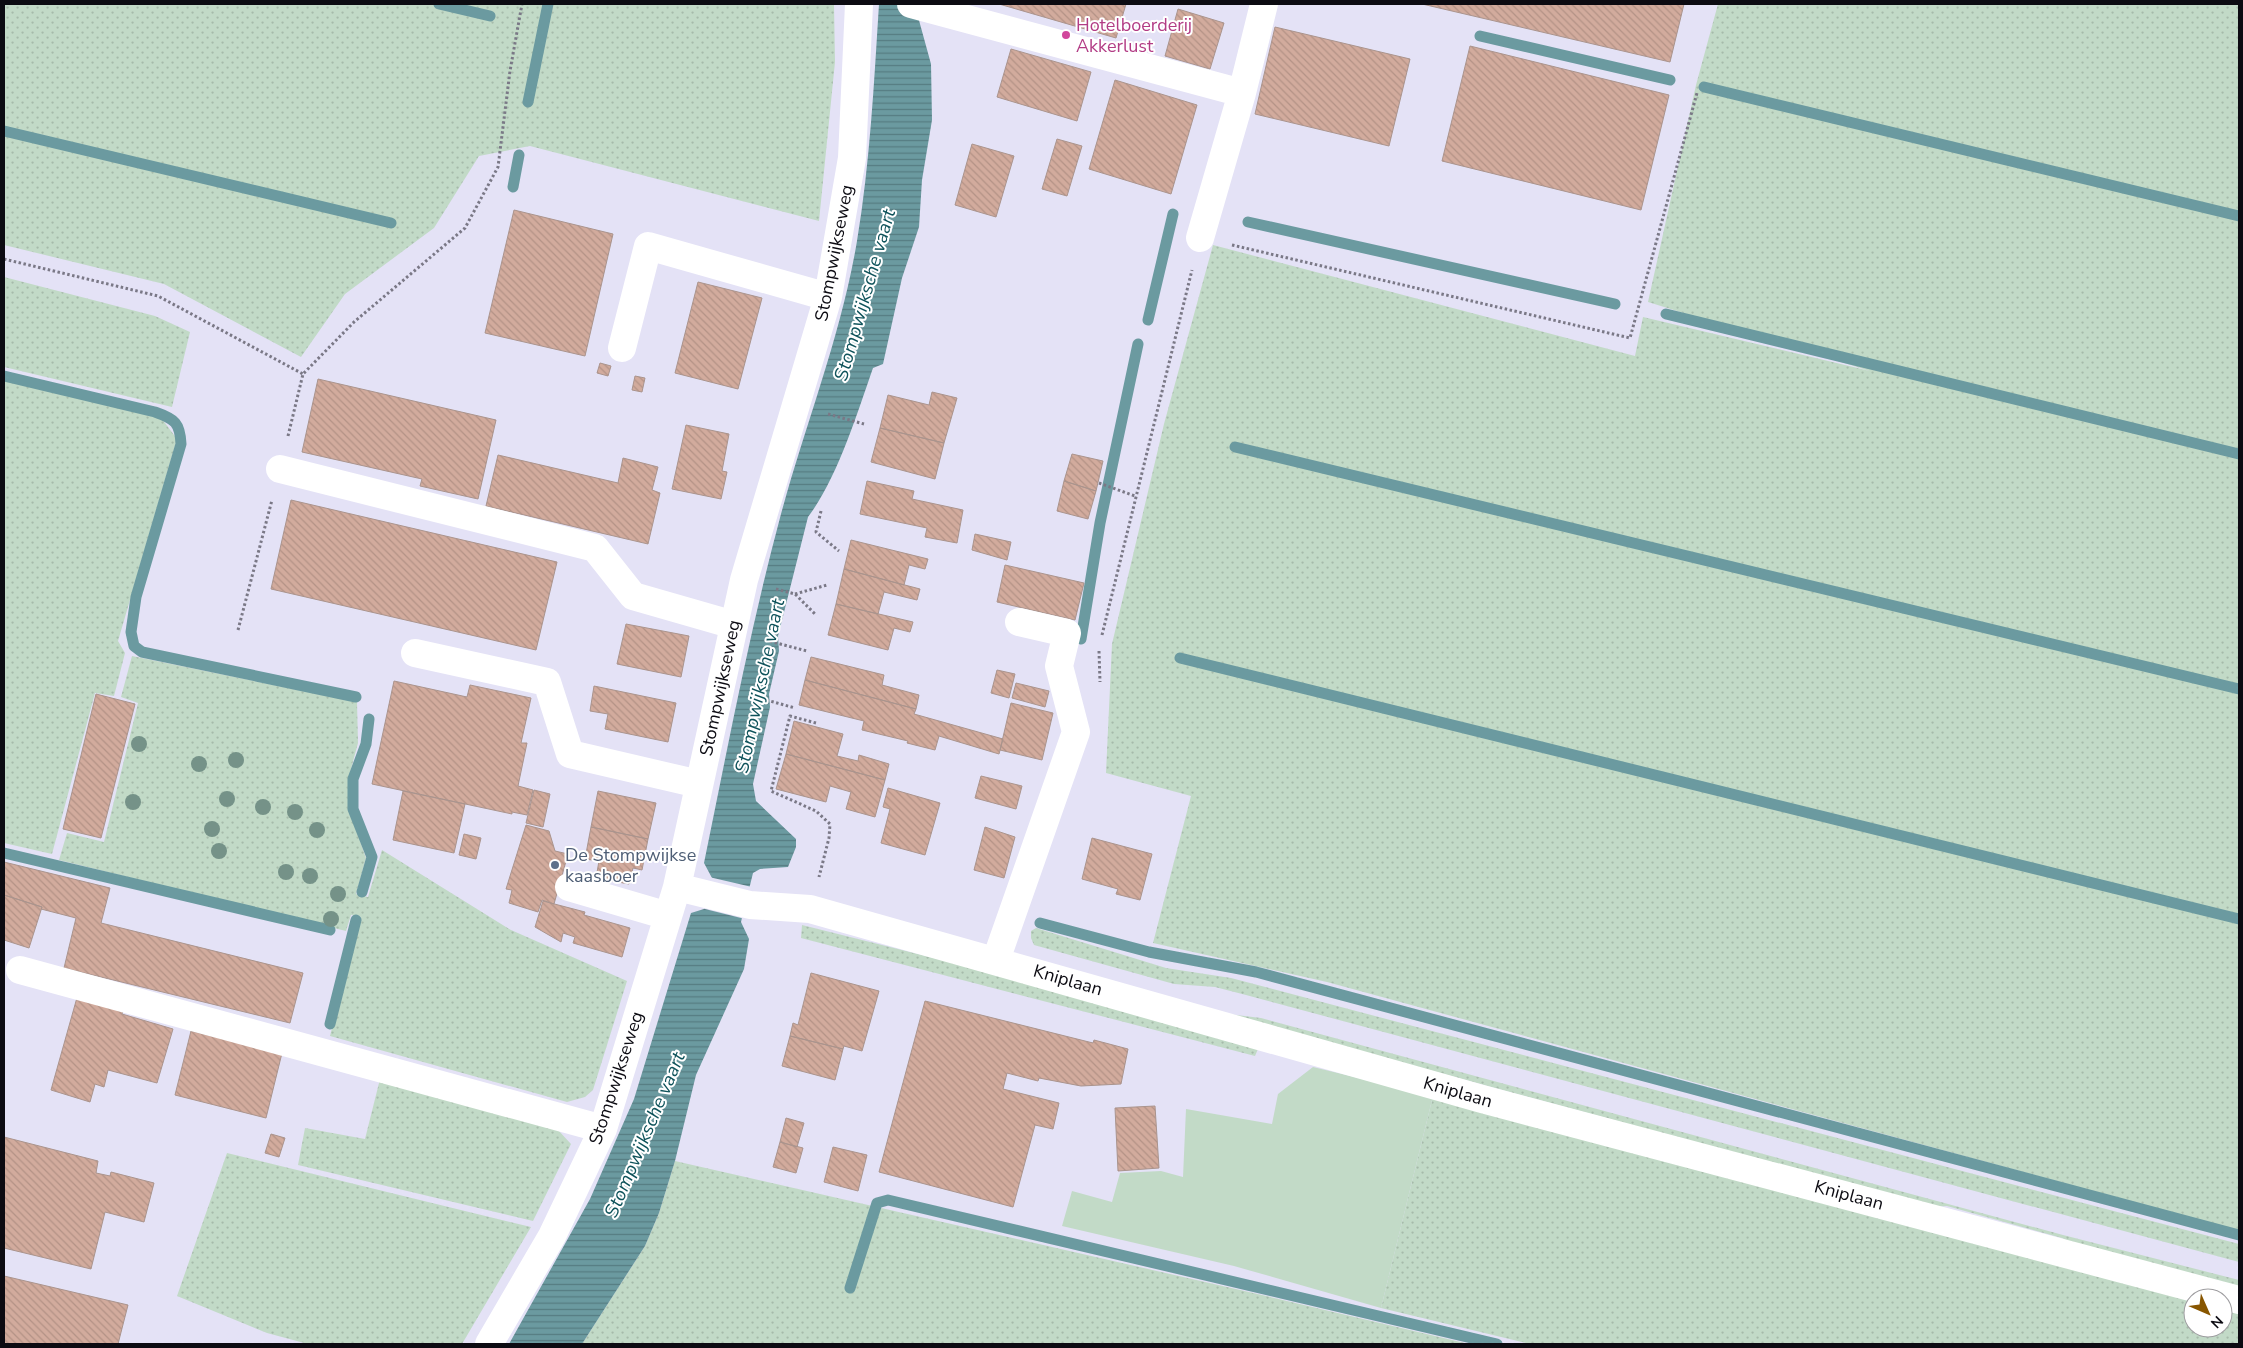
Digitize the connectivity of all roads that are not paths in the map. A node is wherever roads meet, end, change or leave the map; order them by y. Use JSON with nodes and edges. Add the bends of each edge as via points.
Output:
{"nodes":[{"id":1,"x":859,"y":4,"type":"edge"},
{"id":2,"x":911,"y":4,"type":"edge"},
{"id":3,"x":1264,"y":4,"type":"edge"},
{"id":4,"x":1242,"y":93,"type":"junction"},
{"id":5,"x":1200,"y":238,"type":"road end"},
{"id":6,"x":828,"y":297,"type":"junction"},
{"id":7,"x":622,"y":348,"type":"dead end"},
{"id":8,"x":280,"y":469,"type":"road end"},
{"id":9,"x":1018,"y":622,"type":"dead end"},
{"id":10,"x":734,"y":625,"type":"junction"},
{"id":11,"x":415,"y":653,"type":"dead end"},
{"id":12,"x":699,"y":784,"type":"junction"},
{"id":13,"x":677,"y":886,"type":"junction"},
{"id":14,"x":569,"y":887,"type":"dead end"},
{"id":15,"x":668,"y":916,"type":"junction"},
{"id":16,"x":996,"y":960,"type":"junction"},
{"id":17,"x":20,"y":970,"type":"dead end"},
{"id":18,"x":603,"y":1129,"type":"junction"},
{"id":19,"x":2239,"y":1300,"type":"edge"},
{"id":20,"x":489,"y":1344,"type":"edge"}],
"edges":[{"from":1,"to":6,"type":"street","name":"Stompwijkseweg","via":[[852,158]]},
{"from":2,"to":4,"type":"street"},
{"from":3,"to":4,"type":"street"},
{"from":4,"to":5,"type":"street"},
{"from":6,"to":7,"type":"street","via":[[648,246]]},
{"from":6,"to":10,"type":"street","name":"Stompwijkseweg","via":[[767,497]]},
{"from":8,"to":10,"type":"street","via":[[595,548],[633,596]]},
{"from":9,"to":16,"type":"street","via":[[1067,633],[1059,666],[1076,732]]},
{"from":10,"to":12,"type":"street","name":"Stompwijkseweg"},
{"from":11,"to":12,"type":"street","via":[[547,682],[570,754]]},
{"from":12,"to":13,"type":"street","name":"Stompwijkseweg"},
{"from":13,"to":15,"type":"street","name":"Stompwijkseweg"},
{"from":13,"to":16,"type":"street","name":"Kniplaan","via":[[750,905],[810,909]]},
{"from":14,"to":15,"type":"street"},
{"from":15,"to":18,"type":"street","name":"Stompwijkseweg"},
{"from":16,"to":19,"type":"street","name":"Kniplaan","via":[[1482,1099]]},
{"from":17,"to":18,"type":"street"},
{"from":18,"to":20,"type":"street","name":"Stompwijkseweg","via":[[552,1236]]}]}
